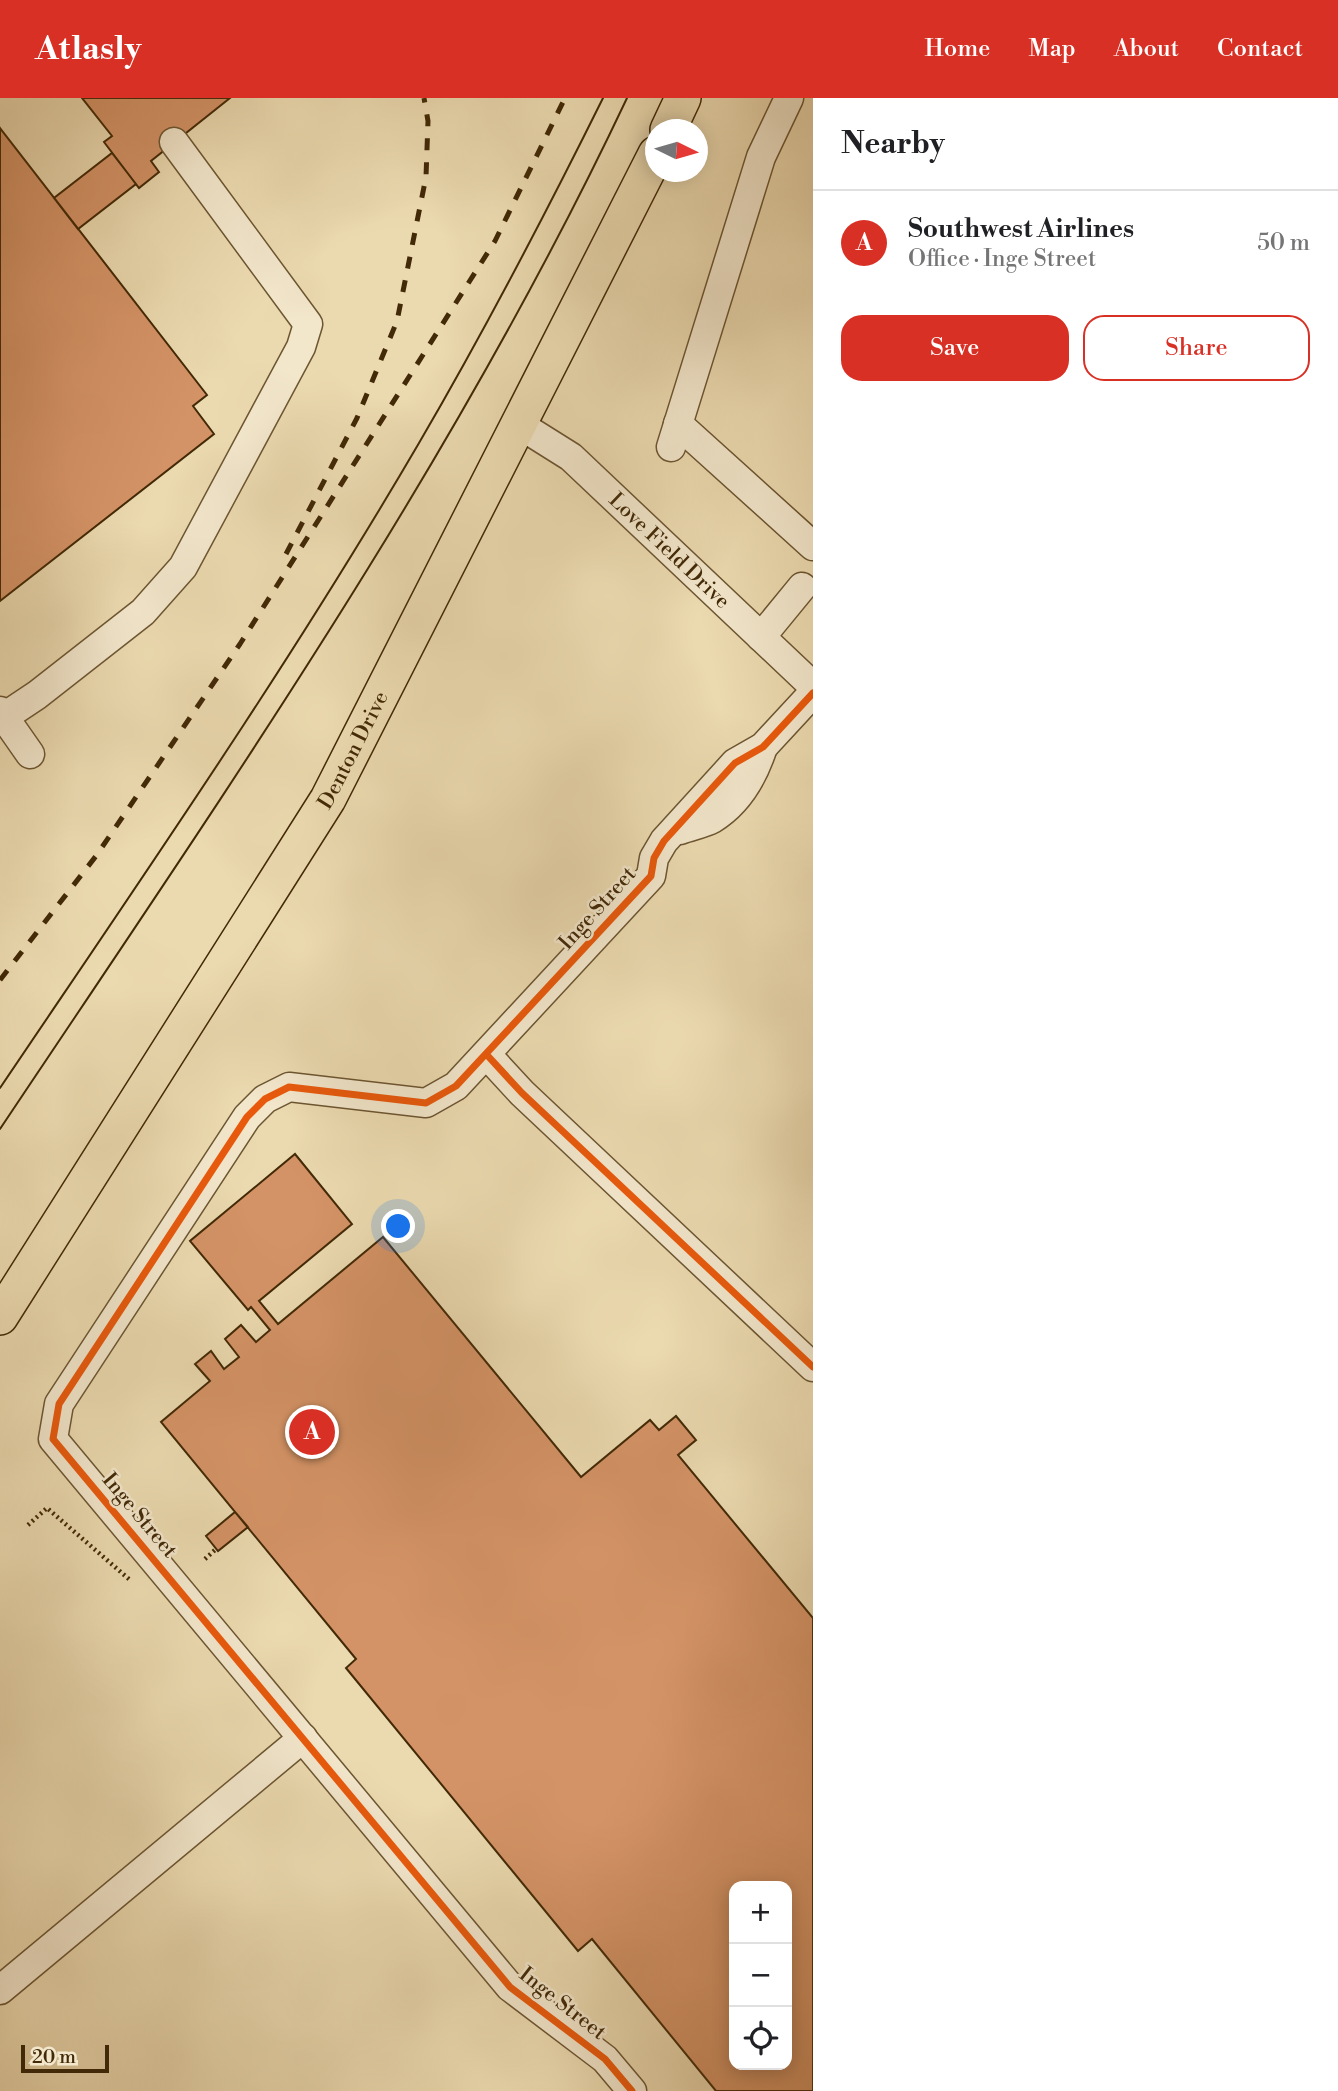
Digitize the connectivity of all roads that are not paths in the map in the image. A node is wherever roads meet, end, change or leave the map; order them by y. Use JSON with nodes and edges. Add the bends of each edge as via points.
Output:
{"nodes":[{"id":1,"x":683,"y":98,"type":"edge"},
{"id":2,"x":789,"y":98,"type":"edge"},
{"id":3,"x":672,"y":119,"type":"edge"},
{"id":4,"x":174,"y":142,"type":"dead end"},
{"id":5,"x":645,"y":176,"type":"edge"},
{"id":6,"x":520,"y":425,"type":"junction"},
{"id":7,"x":813,"y":546,"type":"edge"},
{"id":8,"x":802,"y":587,"type":"dead end"},
{"id":9,"x":761,"y":637,"type":"junction"},
{"id":10,"x":813,"y":686,"type":"edge"},
{"id":11,"x":813,"y":693,"type":"edge"},
{"id":12,"x":2,"y":714,"type":"edge"},
{"id":13,"x":30,"y":754,"type":"dead end"},
{"id":14,"x":486,"y":1055,"type":"junction"},
{"id":15,"x":0,"y":1317,"type":"edge"},
{"id":16,"x":813,"y":1367,"type":"edge"},
{"id":17,"x":303,"y":1738,"type":"junction"},
{"id":18,"x":0,"y":1990,"type":"edge"},
{"id":19,"x":632,"y":2091,"type":"edge"}],
"edges":[{"from":1,"to":3,"type":"main road"},
{"from":2,"to":7,"type":"street","via":[[761,157],[675,435]]},
{"from":4,"to":12,"type":"street","via":[[308,324],[301,347],[183,567],[143,612]]},
{"from":5,"to":6,"type":"main road","name":"Denton Drive"},
{"from":6,"to":9,"type":"street","name":"Love Field Drive","via":[[571,457]]},
{"from":6,"to":15,"type":"main road","name":"Denton Drive","via":[[328,799]]},
{"from":8,"to":9,"type":"street"},
{"from":9,"to":10,"type":"street","name":"Love Field Drive"},
{"from":11,"to":14,"type":"street","name":"Inge Street","via":[[763,747],[753,777],[712,818],[675,831],[657,849],[651,876]]},
{"from":12,"to":13,"type":"street"},
{"from":14,"to":16,"type":"street"},
{"from":14,"to":17,"type":"street","name":"Inge Street","via":[[456,1086],[426,1104],[289,1087],[265,1098],[247,1117],[60,1404],[53,1439]]},
{"from":17,"to":18,"type":"street"},
{"from":17,"to":19,"type":"street","name":"Inge Street","via":[[510,1987],[605,2059]]}]}
